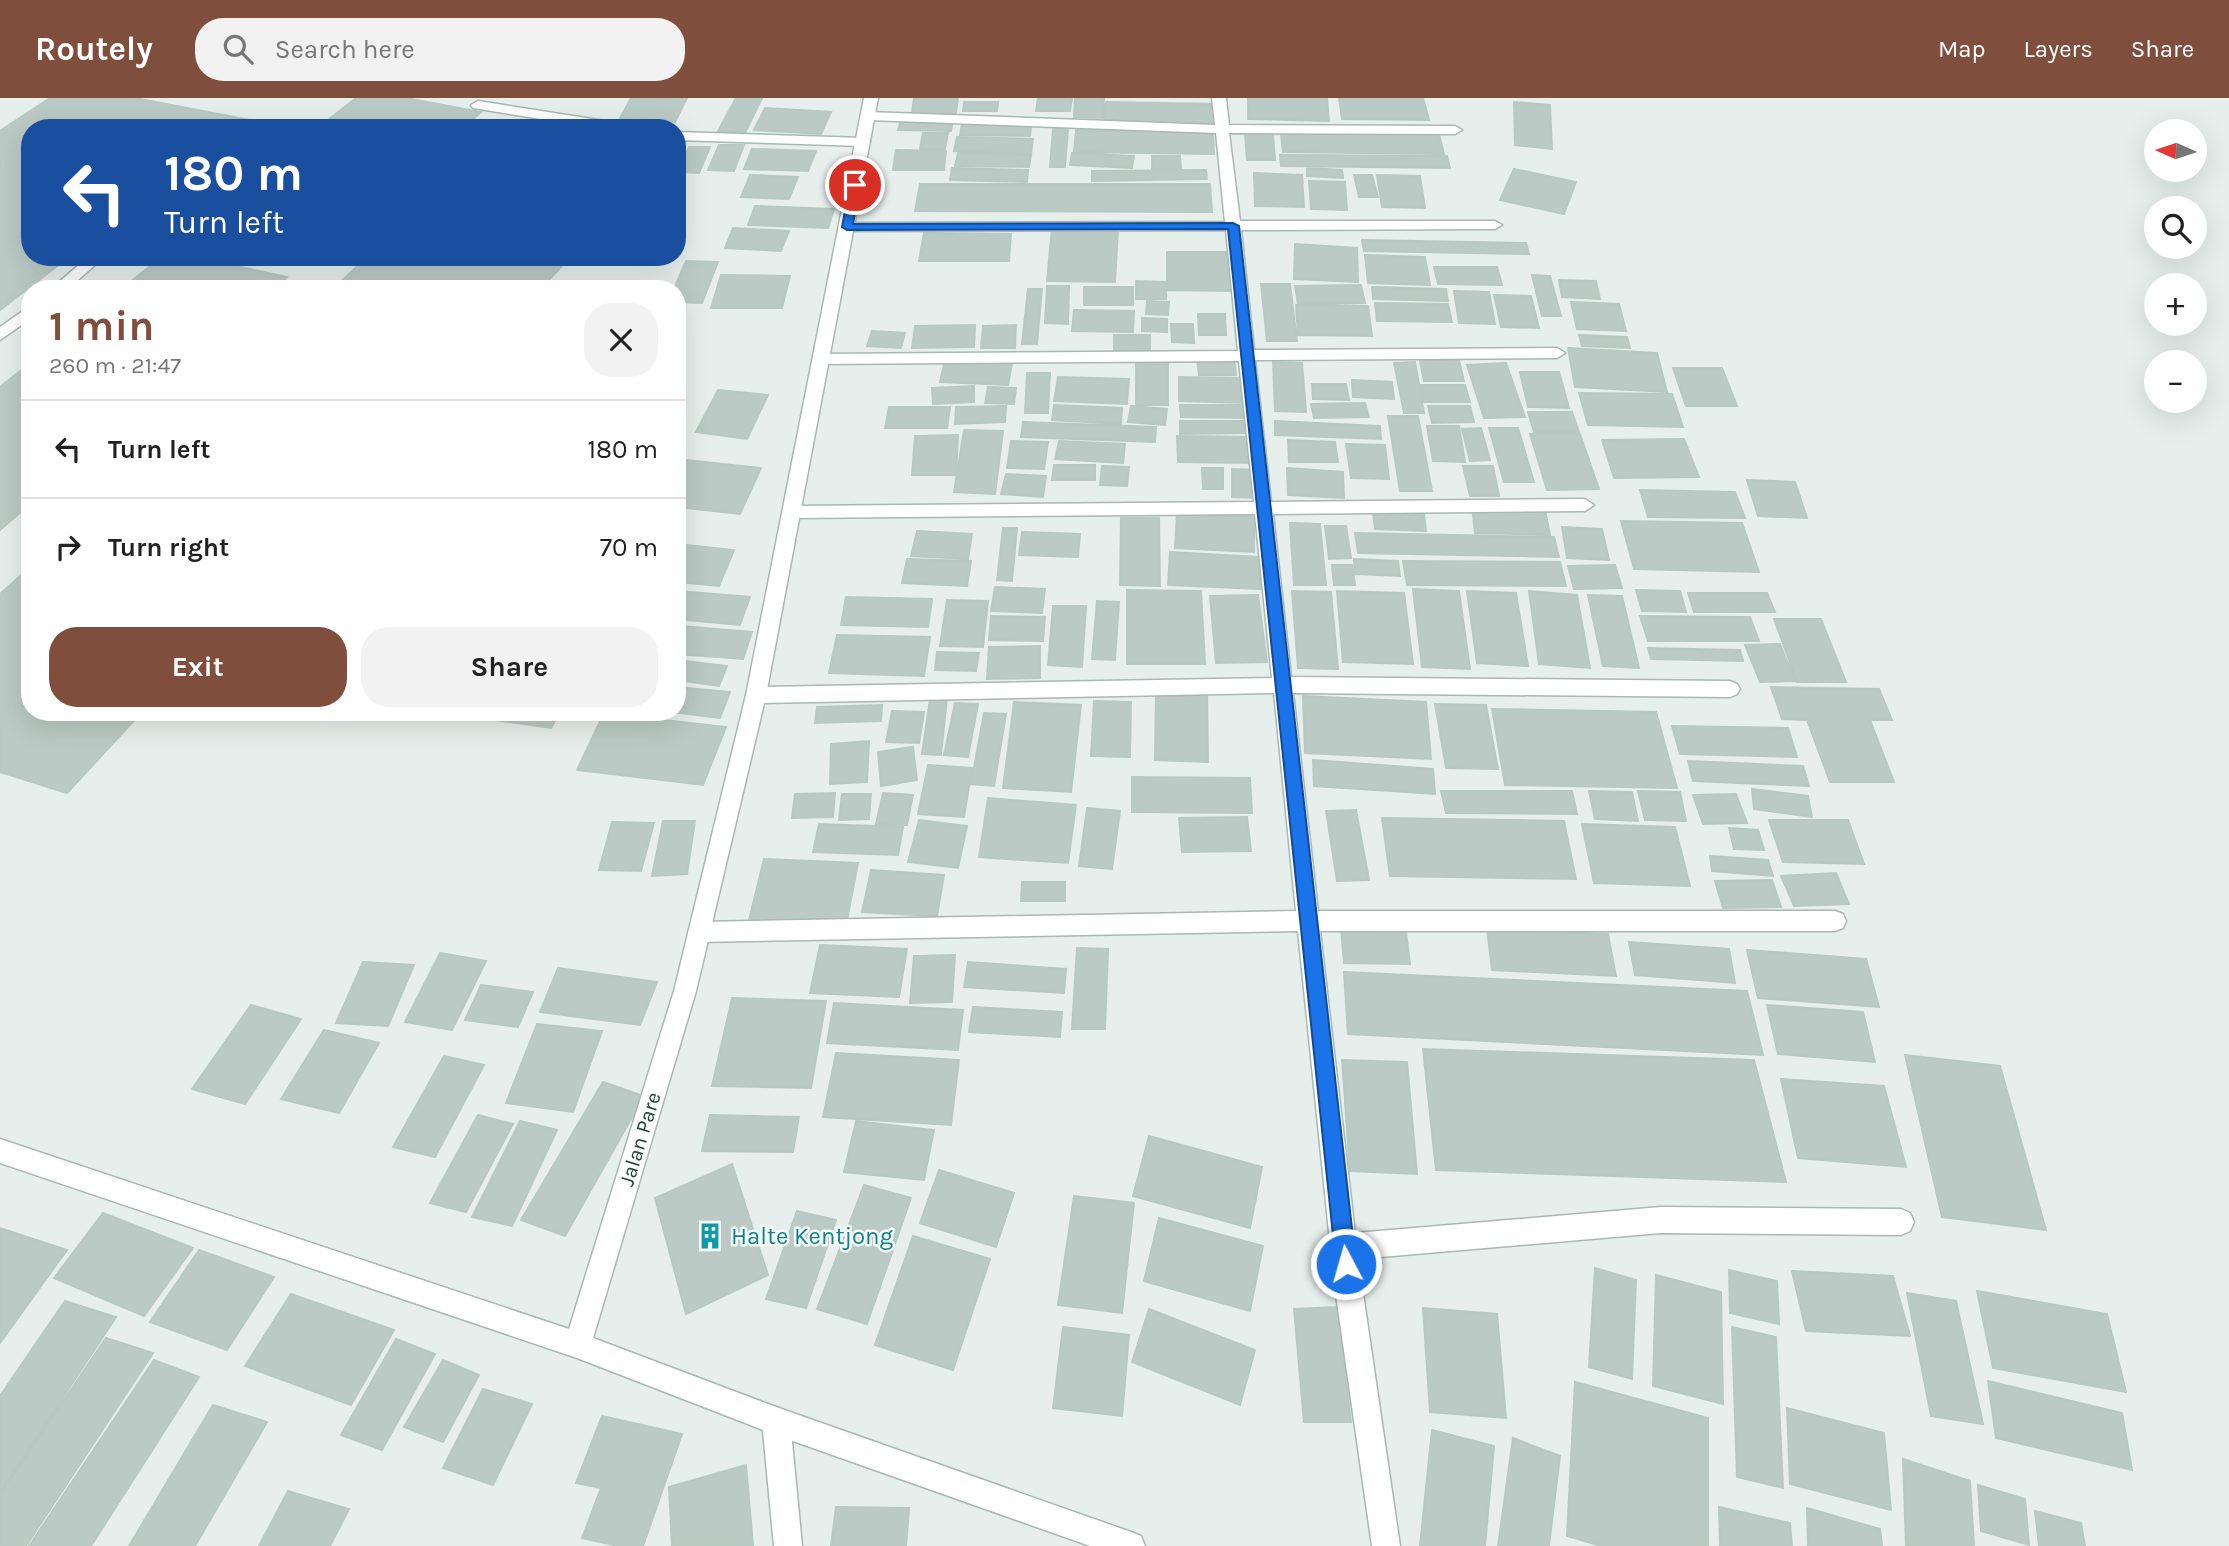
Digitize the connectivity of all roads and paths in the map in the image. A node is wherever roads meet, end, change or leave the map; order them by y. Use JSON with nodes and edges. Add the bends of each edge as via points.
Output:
{"nodes":[{"id":1,"x":1219,"y":98,"type":"edge"},
{"id":2,"x":478,"y":105,"type":"dead end"},
{"id":3,"x":870,"y":107,"type":"edge"},
{"id":4,"x":567,"y":119,"type":"edge"},
{"id":5,"x":1222,"y":129,"type":"junction"},
{"id":6,"x":1455,"y":130,"type":"dead end"},
{"id":7,"x":686,"y":136,"type":"edge"},
{"id":8,"x":863,"y":142,"type":"junction"},
{"id":9,"x":1495,"y":225,"type":"dead end"},
{"id":10,"x":1233,"y":226,"type":"junction"},
{"id":11,"x":847,"y":227,"type":"junction"},
{"id":12,"x":86,"y":266,"type":"edge"},
{"id":13,"x":69,"y":280,"type":"edge"},
{"id":14,"x":21,"y":318,"type":"edge"},
{"id":15,"x":0,"y":335,"type":"edge"},
{"id":16,"x":1557,"y":353,"type":"dead end"},
{"id":17,"x":1246,"y":354,"type":"junction"},
{"id":18,"x":822,"y":359,"type":"junction"},
{"id":19,"x":1585,"y":505,"type":"dead end"},
{"id":20,"x":1264,"y":509,"type":"junction"},
{"id":21,"x":793,"y":512,"type":"junction"},
{"id":22,"x":1283,"y":685,"type":"junction"},
{"id":23,"x":1730,"y":689,"type":"dead end"},
{"id":24,"x":756,"y":695,"type":"junction"},
{"id":25,"x":1309,"y":921,"type":"junction"},
{"id":26,"x":1835,"y":921,"type":"dead end"},
{"id":27,"x":699,"y":932,"type":"junction"},
{"id":28,"x":0,"y":1152,"type":"edge"},
{"id":29,"x":1901,"y":1222,"type":"dead end"},
{"id":30,"x":1345,"y":1247,"type":"junction"},
{"id":31,"x":577,"y":1345,"type":"junction"},
{"id":32,"x":776,"y":1421,"type":"junction"},
{"id":33,"x":788,"y":1546,"type":"edge"},
{"id":34,"x":1131,"y":1546,"type":"edge"},
{"id":35,"x":1386,"y":1546,"type":"edge"}],
"edges":[{"from":1,"to":5,"type":"street"},
{"from":2,"to":4,"type":"street"},
{"from":3,"to":5,"type":"street"},
{"from":3,"to":8,"type":"street","name":"Jalan Pare"},
{"from":5,"to":6,"type":"street"},
{"from":5,"to":10,"type":"street"},
{"from":7,"to":8,"type":"street"},
{"from":8,"to":11,"type":"street","name":"Jalan Pare"},
{"from":9,"to":10,"type":"street"},
{"from":10,"to":11,"type":"street"},
{"from":10,"to":17,"type":"street"},
{"from":11,"to":18,"type":"street","name":"Jalan Pare"},
{"from":12,"to":13,"type":"street"},
{"from":14,"to":15,"type":"street"},
{"from":16,"to":17,"type":"street"},
{"from":17,"to":18,"type":"street"},
{"from":17,"to":20,"type":"street"},
{"from":18,"to":21,"type":"street","name":"Jalan Pare"},
{"from":19,"to":20,"type":"street"},
{"from":20,"to":21,"type":"street"},
{"from":20,"to":22,"type":"street"},
{"from":21,"to":24,"type":"street","name":"Jalan Pare"},
{"from":22,"to":23,"type":"street"},
{"from":22,"to":24,"type":"street"},
{"from":22,"to":25,"type":"street"},
{"from":24,"to":27,"type":"street","name":"Jalan Pare"},
{"from":25,"to":26,"type":"street"},
{"from":25,"to":27,"type":"street"},
{"from":25,"to":30,"type":"street"},
{"from":27,"to":31,"type":"street","name":"Jalan Pare"},
{"from":28,"to":31,"type":"street"},
{"from":29,"to":30,"type":"street","via":[[1661,1220]]},
{"from":30,"to":35,"type":"street"},
{"from":31,"to":32,"type":"street"},
{"from":32,"to":33,"type":"street"},
{"from":32,"to":34,"type":"street"}]}
